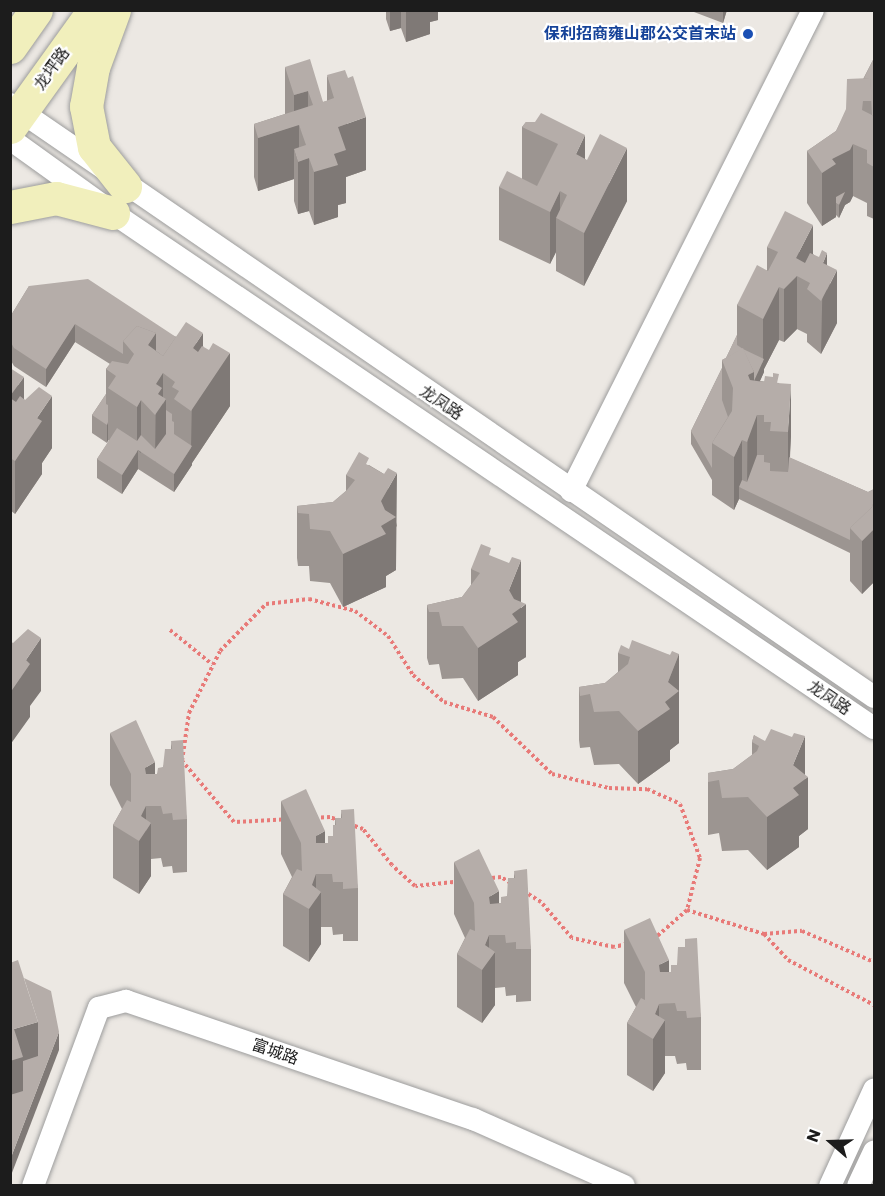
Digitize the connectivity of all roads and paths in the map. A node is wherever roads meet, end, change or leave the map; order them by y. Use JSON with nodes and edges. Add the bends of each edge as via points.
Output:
{"nodes":[{"id":1,"x":36,"y":10,"type":"edge"},
{"id":2,"x":94,"y":10,"type":"edge"},
{"id":3,"x":114,"y":10,"type":"edge"},
{"id":4,"x":813,"y":10,"type":"edge"},
{"id":5,"x":10,"y":47,"type":"edge"},
{"id":6,"x":13,"y":121,"type":"edge"},
{"id":7,"x":119,"y":200,"type":"junction"},
{"id":8,"x":10,"y":207,"type":"edge"},
{"id":9,"x":571,"y":491,"type":"junction"},
{"id":10,"x":170,"y":630,"type":"dead end"},
{"id":11,"x":213,"y":665,"type":"junction"},
{"id":12,"x":874,"y":697,"type":"edge"},
{"id":13,"x":874,"y":728,"type":"edge"},
{"id":14,"x":687,"y":910,"type":"junction"},
{"id":15,"x":764,"y":934,"type":"junction"},
{"id":16,"x":874,"y":962,"type":"edge"},
{"id":17,"x":874,"y":1005,"type":"edge"},
{"id":18,"x":874,"y":1090,"type":"edge"},
{"id":19,"x":874,"y":1151,"type":"edge"},
{"id":20,"x":33,"y":1185,"type":"edge"},
{"id":21,"x":624,"y":1185,"type":"edge"},
{"id":22,"x":830,"y":1185,"type":"edge"},
{"id":23,"x":858,"y":1185,"type":"edge"}],
"edges":[{"from":1,"to":5,"type":"main road"},
{"from":2,"to":6,"type":"main road","name":"龙坪路"},
{"from":3,"to":7,"type":"main road","via":[[93,67],[86,106],[94,147]]},
{"from":4,"to":9,"type":"street"},
{"from":6,"to":7,"type":"street","name":"龙凤路"},
{"from":7,"to":8,"type":"main road","via":[[57,198]]},
{"from":7,"to":9,"type":"street","name":"龙凤路"},
{"from":7,"to":13,"type":"street","name":"龙凤路"},
{"from":9,"to":12,"type":"street","name":"龙凤路"},
{"from":10,"to":11,"type":"path"},
{"from":11,"to":14,"type":"path","via":[[220,651],[266,603],[309,599],[355,611],[388,636],[413,675],[444,702],[493,717],[552,774],[609,788],[647,789],[680,804],[700,858]]},
{"from":11,"to":14,"type":"path","via":[[189,712],[182,761],[234,822],[330,817],[363,829],[392,865],[416,886],[501,877],[541,902],[572,938],[614,948],[656,937]]},
{"from":14,"to":15,"type":"path"},
{"from":15,"to":16,"type":"path","via":[[802,931]]},
{"from":15,"to":17,"type":"path","via":[[788,960]]},
{"from":18,"to":22,"type":"street"},
{"from":19,"to":23,"type":"street"},
{"from":20,"to":21,"type":"street","name":"富城路","via":[[99,1008],[126,1001],[473,1119]]}]}
